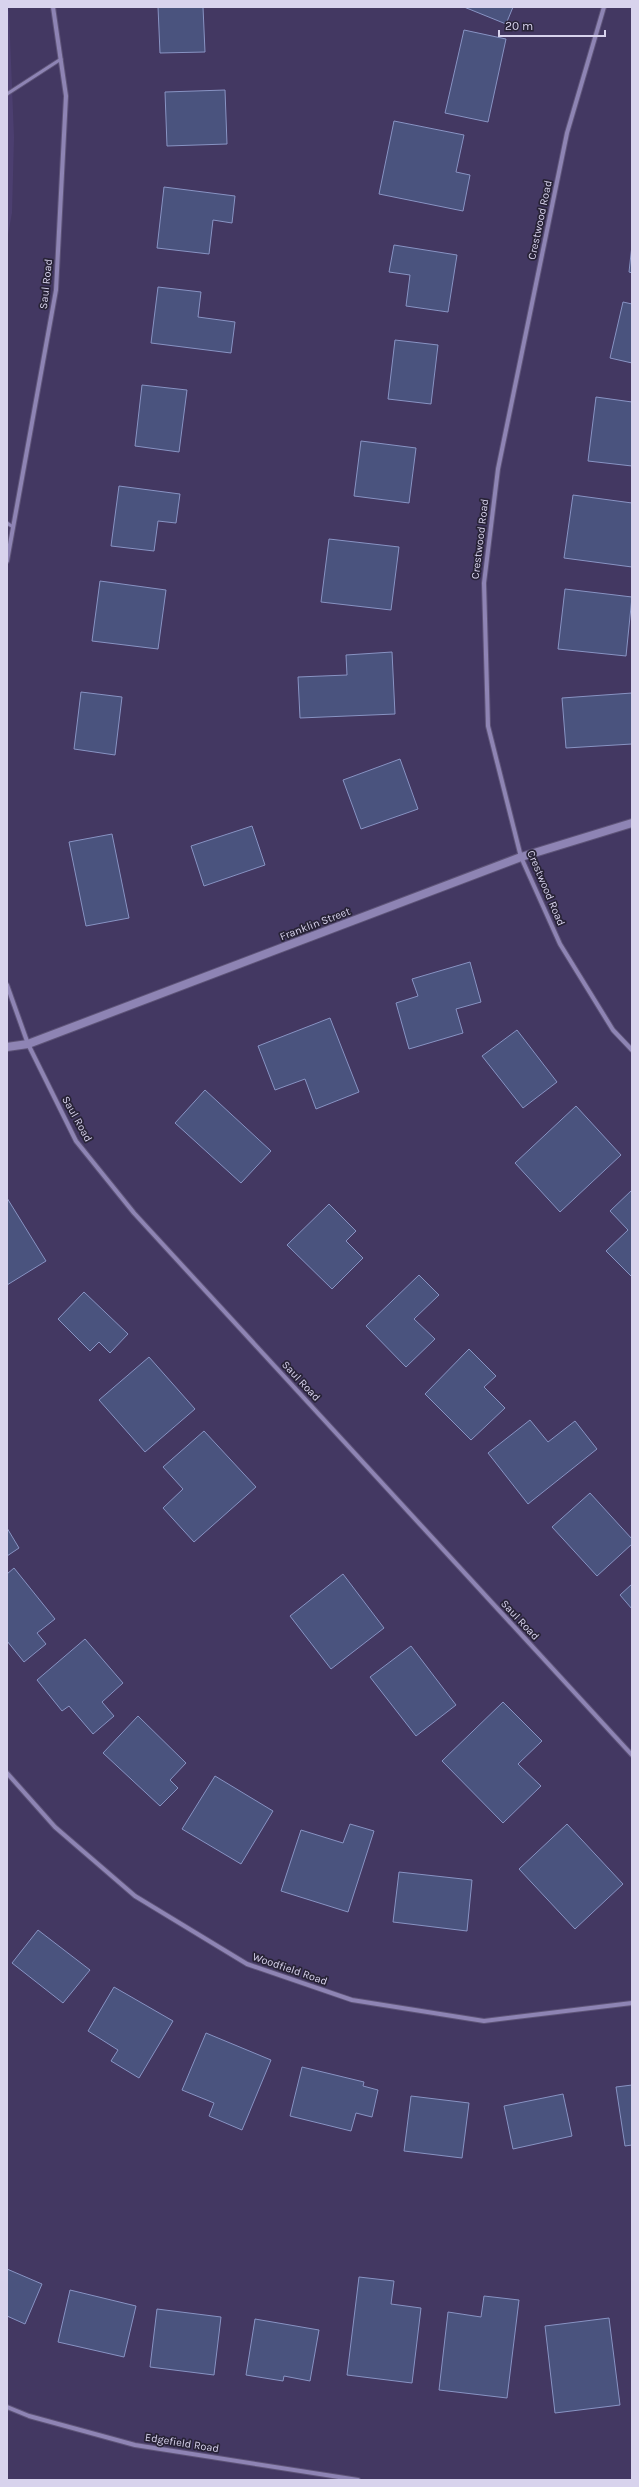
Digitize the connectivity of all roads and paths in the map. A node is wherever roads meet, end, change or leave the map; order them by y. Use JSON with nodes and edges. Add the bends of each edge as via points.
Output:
{"nodes":[{"id":1,"x":53,"y":7,"type":"edge"},
{"id":2,"x":604,"y":7,"type":"edge"},
{"id":3,"x":61,"y":59,"type":"junction"},
{"id":4,"x":7,"y":94,"type":"edge"},
{"id":5,"x":7,"y":523,"type":"edge"},
{"id":6,"x":13,"y":527,"type":"junction"},
{"id":7,"x":7,"y":561,"type":"edge"},
{"id":8,"x":632,"y":823,"type":"edge"},
{"id":9,"x":521,"y":857,"type":"junction"},
{"id":10,"x":7,"y":985,"type":"edge"},
{"id":11,"x":28,"y":1044,"type":"junction"},
{"id":12,"x":7,"y":1047,"type":"edge"},
{"id":13,"x":632,"y":1050,"type":"edge"},
{"id":14,"x":632,"y":1755,"type":"edge"},
{"id":15,"x":7,"y":1773,"type":"edge"},
{"id":16,"x":632,"y":2003,"type":"edge"},
{"id":17,"x":7,"y":2407,"type":"edge"},
{"id":18,"x":358,"y":2480,"type":"edge"}],
"edges":[{"from":1,"to":3,"type":"street","name":"Saul Road"},
{"from":2,"to":9,"type":"street","name":"Crestwood Road","via":[[567,133],[498,469],[484,583],[488,726]]},
{"from":3,"to":4,"type":"lane"},
{"from":3,"to":6,"type":"street","name":"Saul Road","via":[[66,96],[56,290]]},
{"from":5,"to":6,"type":"lane"},
{"from":6,"to":7,"type":"street","name":"Saul Road"},
{"from":8,"to":9,"type":"street","name":"Franklin Street"},
{"from":9,"to":11,"type":"street","name":"Franklin Street"},
{"from":9,"to":13,"type":"street","name":"Crestwood Road","via":[[560,944],[613,1030]]},
{"from":10,"to":11,"type":"street","name":"Saul Road"},
{"from":11,"to":12,"type":"street","name":"Franklin Street"},
{"from":11,"to":14,"type":"street","name":"Saul Road","via":[[76,1141],[134,1213]]},
{"from":15,"to":16,"type":"street","name":"Woodfield Road","via":[[55,1827],[135,1896],[247,1964],[352,2000],[484,2021]]},
{"from":17,"to":18,"type":"street","name":"Edgefield Road","via":[[29,2416],[135,2445]]}]}
